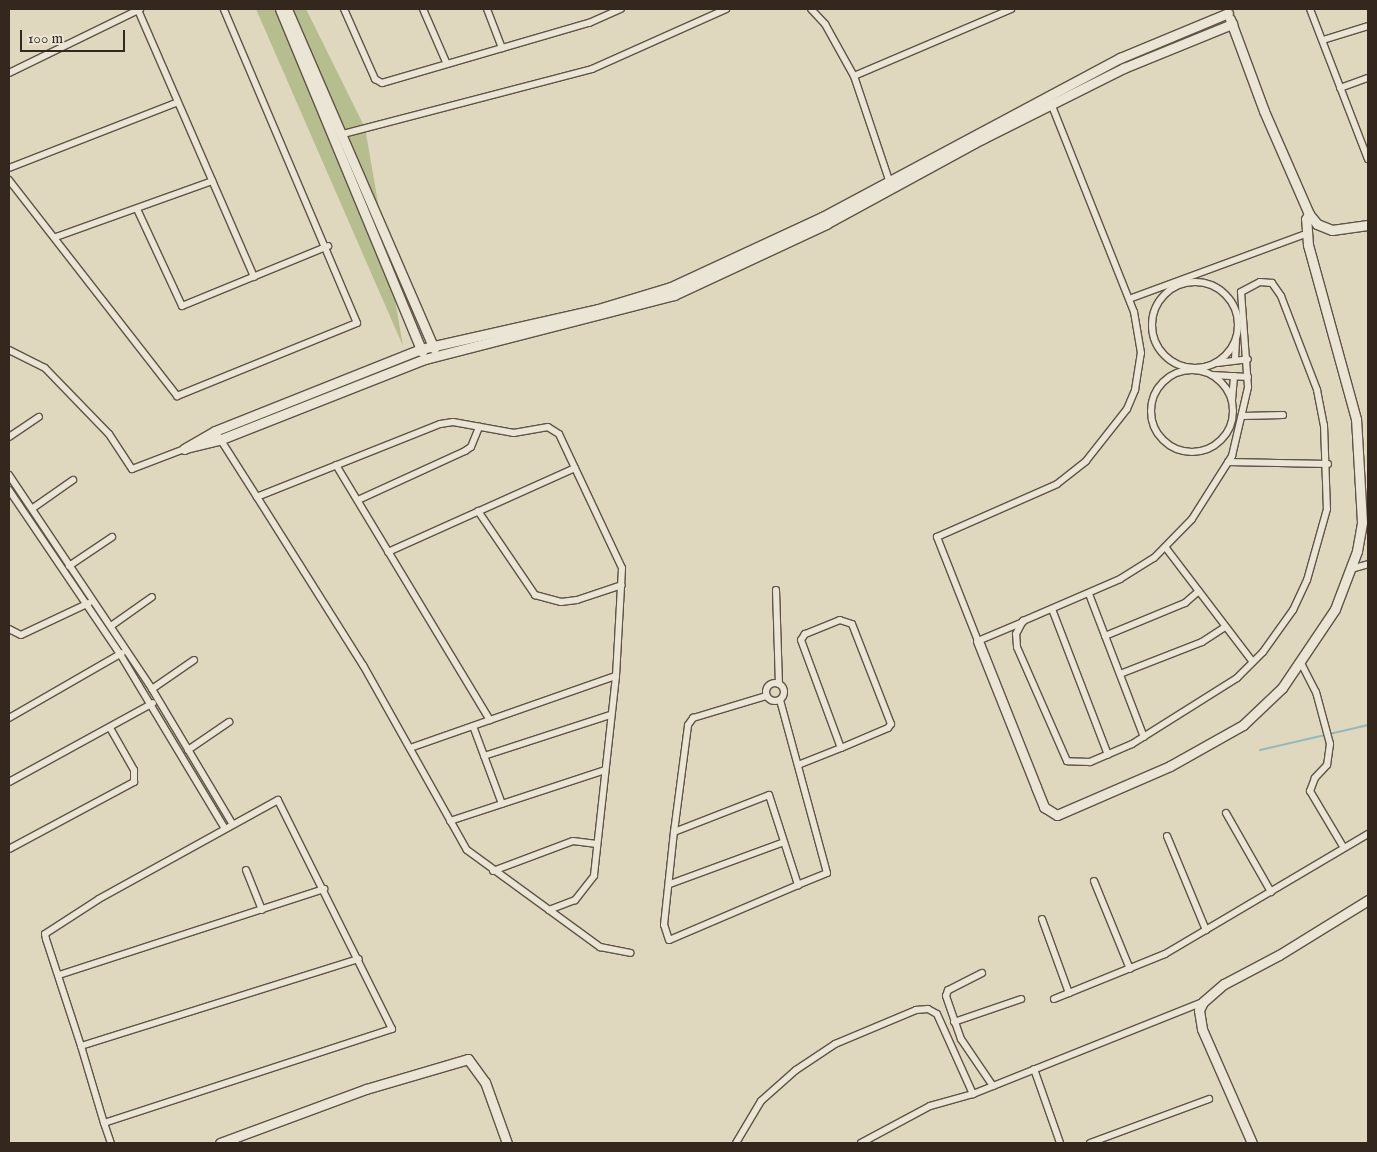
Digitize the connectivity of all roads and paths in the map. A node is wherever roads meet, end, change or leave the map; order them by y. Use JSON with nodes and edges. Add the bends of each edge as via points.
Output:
{"nodes":[{"id":1,"x":139,"y":9,"type":"edge"},
{"id":2,"x":224,"y":9,"type":"edge"},
{"id":3,"x":280,"y":9,"type":"edge"},
{"id":4,"x":287,"y":9,"type":"edge"},
{"id":5,"x":344,"y":9,"type":"edge"},
{"id":6,"x":424,"y":9,"type":"edge"},
{"id":7,"x":487,"y":9,"type":"edge"},
{"id":8,"x":621,"y":9,"type":"edge"},
{"id":9,"x":726,"y":9,"type":"edge"},
{"id":10,"x":811,"y":9,"type":"edge"},
{"id":11,"x":1010,"y":9,"type":"edge"},
{"id":12,"x":1310,"y":9,"type":"edge"},
{"id":13,"x":1228,"y":11,"type":"edge"},
{"id":14,"x":1232,"y":24,"type":"junction"},
{"id":15,"x":1368,"y":26,"type":"edge"},
{"id":16,"x":1323,"y":40,"type":"junction"},
{"id":17,"x":502,"y":48,"type":"junction"},
{"id":18,"x":446,"y":62,"type":"junction"},
{"id":19,"x":9,"y":73,"type":"edge"},
{"id":20,"x":854,"y":76,"type":"junction"},
{"id":21,"x":1368,"y":78,"type":"edge"},
{"id":22,"x":1340,"y":88,"type":"junction"},
{"id":23,"x":1050,"y":99,"type":"junction"},
{"id":24,"x":178,"y":102,"type":"junction"},
{"id":25,"x":343,"y":134,"type":"junction"},
{"id":26,"x":1368,"y":159,"type":"edge"},
{"id":27,"x":9,"y":168,"type":"edge"},
{"id":28,"x":9,"y":180,"type":"edge"},
{"id":29,"x":212,"y":181,"type":"junction"},
{"id":30,"x":890,"y":185,"type":"junction"},
{"id":31,"x":137,"y":209,"type":"junction"},
{"id":32,"x":1309,"y":214,"type":"junction"},
{"id":33,"x":1368,"y":224,"type":"edge"},
{"id":34,"x":1326,"y":229,"type":"junction"},
{"id":35,"x":1308,"y":233,"type":"junction"},
{"id":36,"x":56,"y":237,"type":"junction"},
{"id":37,"x":328,"y":246,"type":"junction"},
{"id":38,"x":254,"y":277,"type":"junction"},
{"id":39,"x":1129,"y":299,"type":"junction"},
{"id":40,"x":1237,"y":336,"type":"junction"},
{"id":41,"x":432,"y":346,"type":"junction"},
{"id":42,"x":421,"y":348,"type":"junction"},
{"id":43,"x":9,"y":350,"type":"edge"},
{"id":44,"x":437,"y":356,"type":"junction"},
{"id":45,"x":425,"y":359,"type":"junction"},
{"id":46,"x":1235,"y":359,"type":"junction"},
{"id":47,"x":1248,"y":359,"type":"junction"},
{"id":48,"x":1216,"y":364,"type":"junction"},
{"id":49,"x":1211,"y":375,"type":"junction"},
{"id":50,"x":1234,"y":376,"type":"junction"},
{"id":51,"x":1248,"y":377,"type":"junction"},
{"id":52,"x":1232,"y":401,"type":"junction"},
{"id":53,"x":1283,"y":415,"type":"dead end"},
{"id":54,"x":1243,"y":416,"type":"junction"},
{"id":55,"x":39,"y":417,"type":"dead end"},
{"id":56,"x":479,"y":427,"type":"junction"},
{"id":57,"x":215,"y":431,"type":"junction"},
{"id":58,"x":9,"y":437,"type":"edge"},
{"id":59,"x":220,"y":440,"type":"junction"},
{"id":60,"x":184,"y":448,"type":"junction"},
{"id":61,"x":1228,"y":462,"type":"junction"},
{"id":62,"x":1328,"y":464,"type":"junction"},
{"id":63,"x":336,"y":465,"type":"junction"},
{"id":64,"x":575,"y":468,"type":"junction"},
{"id":65,"x":9,"y":475,"type":"edge"},
{"id":66,"x":73,"y":480,"type":"dead end"},
{"id":67,"x":9,"y":490,"type":"edge"},
{"id":68,"x":258,"y":497,"type":"junction"},
{"id":69,"x":358,"y":500,"type":"junction"},
{"id":70,"x":33,"y":508,"type":"junction"},
{"id":71,"x":478,"y":511,"type":"junction"},
{"id":72,"x":112,"y":537,"type":"dead end"},
{"id":73,"x":1166,"y":548,"type":"junction"},
{"id":74,"x":388,"y":552,"type":"junction"},
{"id":75,"x":1368,"y":564,"type":"edge"},
{"id":76,"x":71,"y":565,"type":"junction"},
{"id":77,"x":64,"y":569,"type":"junction"},
{"id":78,"x":1351,"y":569,"type":"junction"},
{"id":79,"x":622,"y":585,"type":"junction"},
{"id":80,"x":776,"y":590,"type":"dead end"},
{"id":81,"x":1198,"y":591,"type":"junction"},
{"id":82,"x":1089,"y":594,"type":"junction"},
{"id":83,"x":152,"y":597,"type":"dead end"},
{"id":84,"x":94,"y":600,"type":"junction"},
{"id":85,"x":87,"y":604,"type":"junction"},
{"id":86,"x":1052,"y":609,"type":"junction"},
{"id":87,"x":1023,"y":622,"type":"junction"},
{"id":88,"x":111,"y":626,"type":"junction"},
{"id":89,"x":1225,"y":627,"type":"junction"},
{"id":90,"x":9,"y":629,"type":"edge"},
{"id":91,"x":1105,"y":636,"type":"junction"},
{"id":92,"x":978,"y":641,"type":"junction"},
{"id":93,"x":123,"y":652,"type":"junction"},
{"id":94,"x":194,"y":660,"type":"dead end"},
{"id":95,"x":1253,"y":662,"type":"junction"},
{"id":96,"x":1300,"y":663,"type":"junction"},
{"id":97,"x":1120,"y":674,"type":"junction"},
{"id":98,"x":616,"y":676,"type":"junction"},
{"id":99,"x":778,"y":684,"type":"junction"},
{"id":100,"x":152,"y":689,"type":"junction"},
{"id":101,"x":766,"y":696,"type":"junction"},
{"id":102,"x":158,"y":700,"type":"junction"},
{"id":103,"x":780,"y":700,"type":"junction"},
{"id":104,"x":151,"y":704,"type":"junction"},
{"id":105,"x":610,"y":715,"type":"junction"},
{"id":106,"x":9,"y":718,"type":"edge"},
{"id":107,"x":490,"y":720,"type":"junction"},
{"id":108,"x":229,"y":722,"type":"dead end"},
{"id":109,"x":473,"y":726,"type":"junction"},
{"id":110,"x":110,"y":728,"type":"junction"},
{"id":111,"x":1144,"y":737,"type":"junction"},
{"id":112,"x":410,"y":748,"type":"junction"},
{"id":113,"x":840,"y":748,"type":"junction"},
{"id":114,"x":188,"y":750,"type":"junction"},
{"id":115,"x":1108,"y":755,"type":"junction"},
{"id":116,"x":484,"y":756,"type":"junction"},
{"id":117,"x":798,"y":765,"type":"junction"},
{"id":118,"x":604,"y":770,"type":"junction"},
{"id":119,"x":9,"y":782,"type":"edge"},
{"id":120,"x":502,"y":804,"type":"junction"},
{"id":121,"x":1226,"y":813,"type":"dead end"},
{"id":122,"x":450,"y":821,"type":"junction"},
{"id":123,"x":232,"y":823,"type":"junction"},
{"id":124,"x":224,"y":827,"type":"junction"},
{"id":125,"x":674,"y":832,"type":"junction"},
{"id":126,"x":1368,"y":834,"type":"edge"},
{"id":127,"x":1166,"y":836,"type":"dead end"},
{"id":128,"x":784,"y":842,"type":"junction"},
{"id":129,"x":597,"y":844,"type":"junction"},
{"id":130,"x":1344,"y":848,"type":"junction"},
{"id":131,"x":9,"y":849,"type":"edge"},
{"id":132,"x":246,"y":870,"type":"dead end"},
{"id":133,"x":493,"y":871,"type":"junction"},
{"id":134,"x":1094,"y":881,"type":"dead end"},
{"id":135,"x":670,"y":884,"type":"junction"},
{"id":136,"x":798,"y":885,"type":"junction"},
{"id":137,"x":324,"y":889,"type":"junction"},
{"id":138,"x":1271,"y":892,"type":"junction"},
{"id":139,"x":1368,"y":900,"type":"edge"},
{"id":140,"x":262,"y":910,"type":"junction"},
{"id":141,"x":549,"y":910,"type":"junction"},
{"id":142,"x":1042,"y":920,"type":"dead end"},
{"id":143,"x":1206,"y":930,"type":"junction"},
{"id":144,"x":630,"y":952,"type":"dead end"},
{"id":145,"x":359,"y":959,"type":"junction"},
{"id":146,"x":1130,"y":969,"type":"junction"},
{"id":147,"x":982,"y":973,"type":"dead end"},
{"id":148,"x":58,"y":975,"type":"junction"},
{"id":149,"x":1070,"y":993,"type":"junction"},
{"id":150,"x":1021,"y":999,"type":"dead end"},
{"id":151,"x":1054,"y":999,"type":"dead end"},
{"id":152,"x":1203,"y":1002,"type":"junction"},
{"id":153,"x":954,"y":1022,"type":"junction"},
{"id":154,"x":81,"y":1046,"type":"junction"},
{"id":155,"x":1034,"y":1069,"type":"junction"},
{"id":156,"x":993,"y":1086,"type":"junction"},
{"id":157,"x":972,"y":1094,"type":"junction"},
{"id":158,"x":1209,"y":1099,"type":"dead end"},
{"id":159,"x":104,"y":1123,"type":"junction"},
{"id":160,"x":111,"y":1143,"type":"edge"},
{"id":161,"x":220,"y":1143,"type":"edge"},
{"id":162,"x":507,"y":1143,"type":"edge"},
{"id":163,"x":736,"y":1143,"type":"edge"},
{"id":164,"x":861,"y":1143,"type":"edge"},
{"id":165,"x":1060,"y":1143,"type":"edge"},
{"id":166,"x":1090,"y":1143,"type":"edge"},
{"id":167,"x":1252,"y":1143,"type":"edge"}],
"edges":[{"from":1,"to":19,"type":"street"},
{"from":1,"to":24,"type":"street"},
{"from":2,"to":37,"type":"street"},
{"from":3,"to":42,"type":"street"},
{"from":4,"to":25,"type":"street"},
{"from":5,"to":18,"type":"street","via":[[378,82]]},
{"from":6,"to":18,"type":"street"},
{"from":7,"to":17,"type":"street"},
{"from":8,"to":17,"type":"street","via":[[589,23]]},
{"from":9,"to":25,"type":"street","via":[[592,68]]},
{"from":10,"to":20,"type":"street","via":[[825,24]]},
{"from":11,"to":20,"type":"street"},
{"from":12,"to":16,"type":"street"},
{"from":13,"to":14,"type":"street"},
{"from":13,"to":23,"type":"street","via":[[1120,58]]},
{"from":14,"to":23,"type":"street"},
{"from":14,"to":32,"type":"street"},
{"from":15,"to":16,"type":"street"},
{"from":16,"to":22,"type":"street"},
{"from":17,"to":18,"type":"street"},
{"from":20,"to":30,"type":"street"},
{"from":21,"to":22,"type":"street"},
{"from":22,"to":26,"type":"street"},
{"from":23,"to":30,"type":"street"},
{"from":23,"to":39,"type":"street"},
{"from":24,"to":27,"type":"street"},
{"from":24,"to":29,"type":"street"},
{"from":25,"to":41,"type":"street"},
{"from":28,"to":36,"type":"street"},
{"from":29,"to":31,"type":"street"},
{"from":29,"to":38,"type":"street"},
{"from":30,"to":41,"type":"street","via":[[671,287],[598,308]]},
{"from":30,"to":44,"type":"street","via":[[674,295]]},
{"from":31,"to":36,"type":"street"},
{"from":31,"to":38,"type":"street","via":[[182,306]]},
{"from":32,"to":34,"type":"street"},
{"from":32,"to":35,"type":"street","via":[[1306,219]]},
{"from":33,"to":34,"type":"street"},
{"from":34,"to":35,"type":"street"},
{"from":35,"to":39,"type":"street"},
{"from":35,"to":78,"type":"street","via":[[1308,245],[1356,419],[1362,522]]},
{"from":36,"to":37,"type":"street","via":[[177,396],[357,323]]},
{"from":37,"to":38,"type":"street"},
{"from":39,"to":92,"type":"street","via":[[1141,353],[1135,390],[1107,438],[1057,484],[937,537]]},
{"from":40,"to":46,"type":"street"},
{"from":40,"to":48,"type":"street","via":[[1231,349]]},
{"from":40,"to":48,"type":"street","via":[[1234,308],[1215,287],[1188,282],[1168,291],[1159,301],[1152,329],[1163,354],[1188,368]]},
{"from":41,"to":42,"type":"street"},
{"from":41,"to":44,"type":"street"},
{"from":42,"to":45,"type":"street"},
{"from":42,"to":57,"type":"street"},
{"from":43,"to":60,"type":"street","via":[[45,368],[109,434],[132,469]]},
{"from":44,"to":45,"type":"street"},
{"from":45,"to":59,"type":"street"},
{"from":46,"to":47,"type":"street"},
{"from":46,"to":48,"type":"street"},
{"from":47,"to":51,"type":"street"},
{"from":47,"to":62,"type":"street","via":[[1241,292],[1249,285],[1272,283],[1281,296],[1317,390]]},
{"from":49,"to":50,"type":"street"},
{"from":49,"to":52,"type":"street","via":[[1222,383]]},
{"from":49,"to":52,"type":"street","via":[[1185,371],[1162,383],[1152,408],[1158,433],[1179,450],[1206,450],[1226,433],[1232,421]]},
{"from":50,"to":51,"type":"street"},
{"from":50,"to":52,"type":"street"},
{"from":51,"to":54,"type":"street"},
{"from":53,"to":54,"type":"street"},
{"from":54,"to":61,"type":"street"},
{"from":55,"to":58,"type":"street"},
{"from":56,"to":63,"type":"street","via":[[453,422],[440,424]]},
{"from":56,"to":64,"type":"street","via":[[514,433],[548,427],[559,434]]},
{"from":56,"to":69,"type":"street","via":[[471,447],[465,451]]},
{"from":57,"to":59,"type":"street"},
{"from":57,"to":60,"type":"street"},
{"from":59,"to":60,"type":"street"},
{"from":59,"to":68,"type":"street"},
{"from":61,"to":62,"type":"street"},
{"from":61,"to":73,"type":"street","via":[[1192,519]]},
{"from":62,"to":95,"type":"street","via":[[1327,509],[1307,580],[1293,610]]},
{"from":63,"to":68,"type":"street"},
{"from":63,"to":69,"type":"street"},
{"from":64,"to":71,"type":"street"},
{"from":64,"to":79,"type":"street","via":[[622,568]]},
{"from":65,"to":70,"type":"street"},
{"from":66,"to":70,"type":"street"},
{"from":67,"to":77,"type":"street"},
{"from":68,"to":112,"type":"street","via":[[363,665]]},
{"from":69,"to":74,"type":"street"},
{"from":70,"to":76,"type":"street"},
{"from":71,"to":74,"type":"street"},
{"from":71,"to":79,"type":"street","via":[[535,595],[569,601]]},
{"from":72,"to":76,"type":"street"},
{"from":73,"to":81,"type":"street"},
{"from":73,"to":82,"type":"street","via":[[1120,579]]},
{"from":74,"to":107,"type":"street"},
{"from":75,"to":78,"type":"street"},
{"from":76,"to":77,"type":"street"},
{"from":76,"to":84,"type":"street"},
{"from":77,"to":85,"type":"street"},
{"from":78,"to":96,"type":"street","via":[[1335,609]]},
{"from":79,"to":98,"type":"street"},
{"from":80,"to":99,"type":"street"},
{"from":81,"to":89,"type":"street"},
{"from":81,"to":91,"type":"street","via":[[1185,603]]},
{"from":82,"to":86,"type":"street"},
{"from":82,"to":91,"type":"street"},
{"from":83,"to":88,"type":"street"},
{"from":84,"to":85,"type":"street"},
{"from":84,"to":88,"type":"street"},
{"from":85,"to":90,"type":"street","via":[[21,635]]},
{"from":85,"to":93,"type":"street"},
{"from":86,"to":87,"type":"street"},
{"from":86,"to":115,"type":"street"},
{"from":87,"to":92,"type":"street"},
{"from":87,"to":115,"type":"street","via":[[1016,634],[1017,647],[1060,752],[1066,761],[1075,764]]},
{"from":88,"to":93,"type":"street"},
{"from":89,"to":95,"type":"street"},
{"from":89,"to":97,"type":"street","via":[[1202,642]]},
{"from":91,"to":97,"type":"street"},
{"from":92,"to":96,"type":"street","via":[[1044,807],[1057,814],[1170,766],[1243,725],[1282,688]]},
{"from":93,"to":100,"type":"street"},
{"from":93,"to":104,"type":"street"},
{"from":93,"to":106,"type":"street"},
{"from":94,"to":100,"type":"street"},
{"from":95,"to":111,"type":"street","via":[[1237,678]]},
{"from":96,"to":130,"type":"street","via":[[1329,735],[1327,765],[1315,778],[1310,790]]},
{"from":97,"to":111,"type":"street"},
{"from":98,"to":105,"type":"street"},
{"from":98,"to":107,"type":"street"},
{"from":99,"to":101,"type":"street","via":[[767,687]]},
{"from":99,"to":103,"type":"street","via":[[784,692]]},
{"from":100,"to":102,"type":"street"},
{"from":101,"to":103,"type":"street","via":[[774,702]]},
{"from":101,"to":125,"type":"street","via":[[694,718],[688,725]]},
{"from":102,"to":104,"type":"street"},
{"from":102,"to":114,"type":"street"},
{"from":103,"to":117,"type":"street"},
{"from":104,"to":110,"type":"street"},
{"from":104,"to":124,"type":"street"},
{"from":105,"to":116,"type":"street"},
{"from":105,"to":118,"type":"street"},
{"from":107,"to":109,"type":"street"},
{"from":108,"to":114,"type":"street"},
{"from":109,"to":112,"type":"street"},
{"from":109,"to":116,"type":"street"},
{"from":110,"to":119,"type":"street"},
{"from":110,"to":131,"type":"street","via":[[134,770],[134,782]]},
{"from":111,"to":115,"type":"street"},
{"from":112,"to":122,"type":"street"},
{"from":113,"to":113,"type":"street","via":[[801,640],[805,634],[840,620],[852,624],[891,724]]},
{"from":113,"to":117,"type":"street"},
{"from":114,"to":123,"type":"street"},
{"from":116,"to":120,"type":"street"},
{"from":117,"to":136,"type":"street","via":[[827,873]]},
{"from":118,"to":120,"type":"street"},
{"from":118,"to":129,"type":"street"},
{"from":120,"to":122,"type":"street"},
{"from":121,"to":138,"type":"street"},
{"from":122,"to":133,"type":"street","via":[[467,850]]},
{"from":123,"to":124,"type":"street"},
{"from":123,"to":137,"type":"street","via":[[272,801],[280,801]]},
{"from":124,"to":148,"type":"street","via":[[48,929],[46,940]]},
{"from":125,"to":128,"type":"street","via":[[769,795]]},
{"from":125,"to":135,"type":"street"},
{"from":126,"to":130,"type":"street"},
{"from":127,"to":143,"type":"street"},
{"from":128,"to":135,"type":"street"},
{"from":128,"to":136,"type":"street"},
{"from":129,"to":133,"type":"street","via":[[573,841]]},
{"from":129,"to":141,"type":"street","via":[[594,876],[586,889],[575,900]]},
{"from":130,"to":138,"type":"street"},
{"from":132,"to":140,"type":"street"},
{"from":133,"to":141,"type":"street"},
{"from":134,"to":146,"type":"street"},
{"from":135,"to":136,"type":"street","via":[[664,925],[669,940]]},
{"from":137,"to":140,"type":"street"},
{"from":137,"to":145,"type":"street"},
{"from":138,"to":143,"type":"street"},
{"from":139,"to":152,"type":"street","via":[[1279,955],[1224,984]]},
{"from":140,"to":148,"type":"street"},
{"from":141,"to":144,"type":"street","via":[[600,946]]},
{"from":142,"to":149,"type":"street"},
{"from":143,"to":146,"type":"street"},
{"from":145,"to":154,"type":"street"},
{"from":145,"to":159,"type":"street","via":[[391,1024],[389,1033]]},
{"from":146,"to":149,"type":"street"},
{"from":147,"to":153,"type":"street","via":[[946,992]]},
{"from":148,"to":154,"type":"street"},
{"from":149,"to":151,"type":"street"},
{"from":150,"to":153,"type":"street"},
{"from":152,"to":155,"type":"street"},
{"from":152,"to":167,"type":"street","via":[[1199,1010],[1202,1029]]},
{"from":153,"to":156,"type":"street","via":[[961,1039]]},
{"from":154,"to":159,"type":"street"},
{"from":155,"to":156,"type":"street"},
{"from":155,"to":165,"type":"street"},
{"from":156,"to":157,"type":"street"},
{"from":157,"to":163,"type":"street","via":[[937,1014],[928,1009],[916,1010],[835,1044],[796,1070],[761,1101]]},
{"from":157,"to":164,"type":"street","via":[[924,1108]]},
{"from":158,"to":166,"type":"street"},
{"from":159,"to":160,"type":"street"},
{"from":161,"to":162,"type":"street","via":[[366,1089],[468,1059],[485,1082]]}]}
